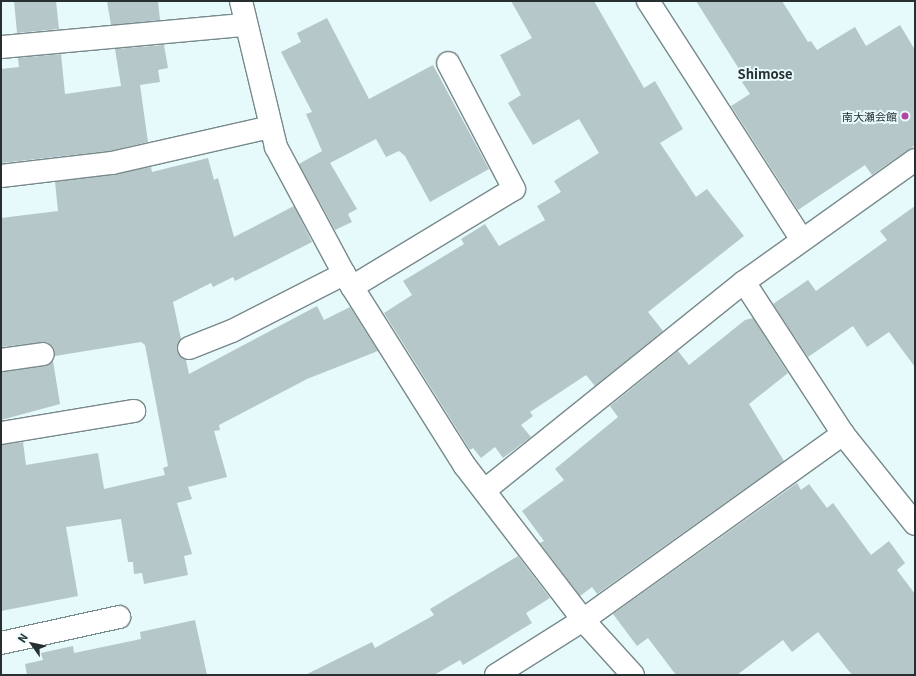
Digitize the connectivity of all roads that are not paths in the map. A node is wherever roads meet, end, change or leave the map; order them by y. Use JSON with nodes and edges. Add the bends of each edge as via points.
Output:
{"nodes":[{"id":1,"x":241,"y":1,"type":"edge"},
{"id":2,"x":648,"y":1,"type":"edge"},
{"id":3,"x":245,"y":25,"type":"junction"},
{"id":4,"x":1,"y":47,"type":"edge"},
{"id":5,"x":448,"y":63,"type":"dead end"},
{"id":6,"x":271,"y":127,"type":"junction"},
{"id":7,"x":915,"y":160,"type":"edge"},
{"id":8,"x":1,"y":176,"type":"edge"},
{"id":9,"x":802,"y":240,"type":"junction"},
{"id":10,"x":348,"y":280,"type":"junction"},
{"id":11,"x":744,"y":282,"type":"junction"},
{"id":12,"x":189,"y":348,"type":"dead end"},
{"id":13,"x":44,"y":354,"type":"dead end"},
{"id":14,"x":1,"y":360,"type":"edge"},
{"id":15,"x":134,"y":410,"type":"dead end"},
{"id":16,"x":1,"y":433,"type":"edge"},
{"id":17,"x":843,"y":434,"type":"junction"},
{"id":18,"x":485,"y":490,"type":"junction"},
{"id":19,"x":915,"y":524,"type":"edge"},
{"id":20,"x":119,"y":617,"type":"dead end"},
{"id":21,"x":583,"y":620,"type":"junction"},
{"id":22,"x":1,"y":643,"type":"edge"},
{"id":23,"x":496,"y":675,"type":"edge"},
{"id":24,"x":633,"y":675,"type":"edge"}],
"edges":[{"from":1,"to":3,"type":"street"},
{"from":2,"to":9,"type":"street"},
{"from":3,"to":4,"type":"street"},
{"from":3,"to":6,"type":"street"},
{"from":5,"to":10,"type":"street","via":[[514,189]]},
{"from":6,"to":8,"type":"street","via":[[112,163]]},
{"from":6,"to":10,"type":"street","via":[[276,147]]},
{"from":7,"to":9,"type":"street"},
{"from":9,"to":11,"type":"street"},
{"from":10,"to":12,"type":"street"},
{"from":10,"to":18,"type":"street","via":[[465,466]]},
{"from":11,"to":17,"type":"street"},
{"from":11,"to":18,"type":"street"},
{"from":13,"to":14,"type":"street"},
{"from":15,"to":16,"type":"street"},
{"from":17,"to":19,"type":"street"},
{"from":17,"to":21,"type":"street"},
{"from":18,"to":21,"type":"street"},
{"from":20,"to":22,"type":"street"},
{"from":21,"to":23,"type":"street"},
{"from":21,"to":24,"type":"street"}]}
